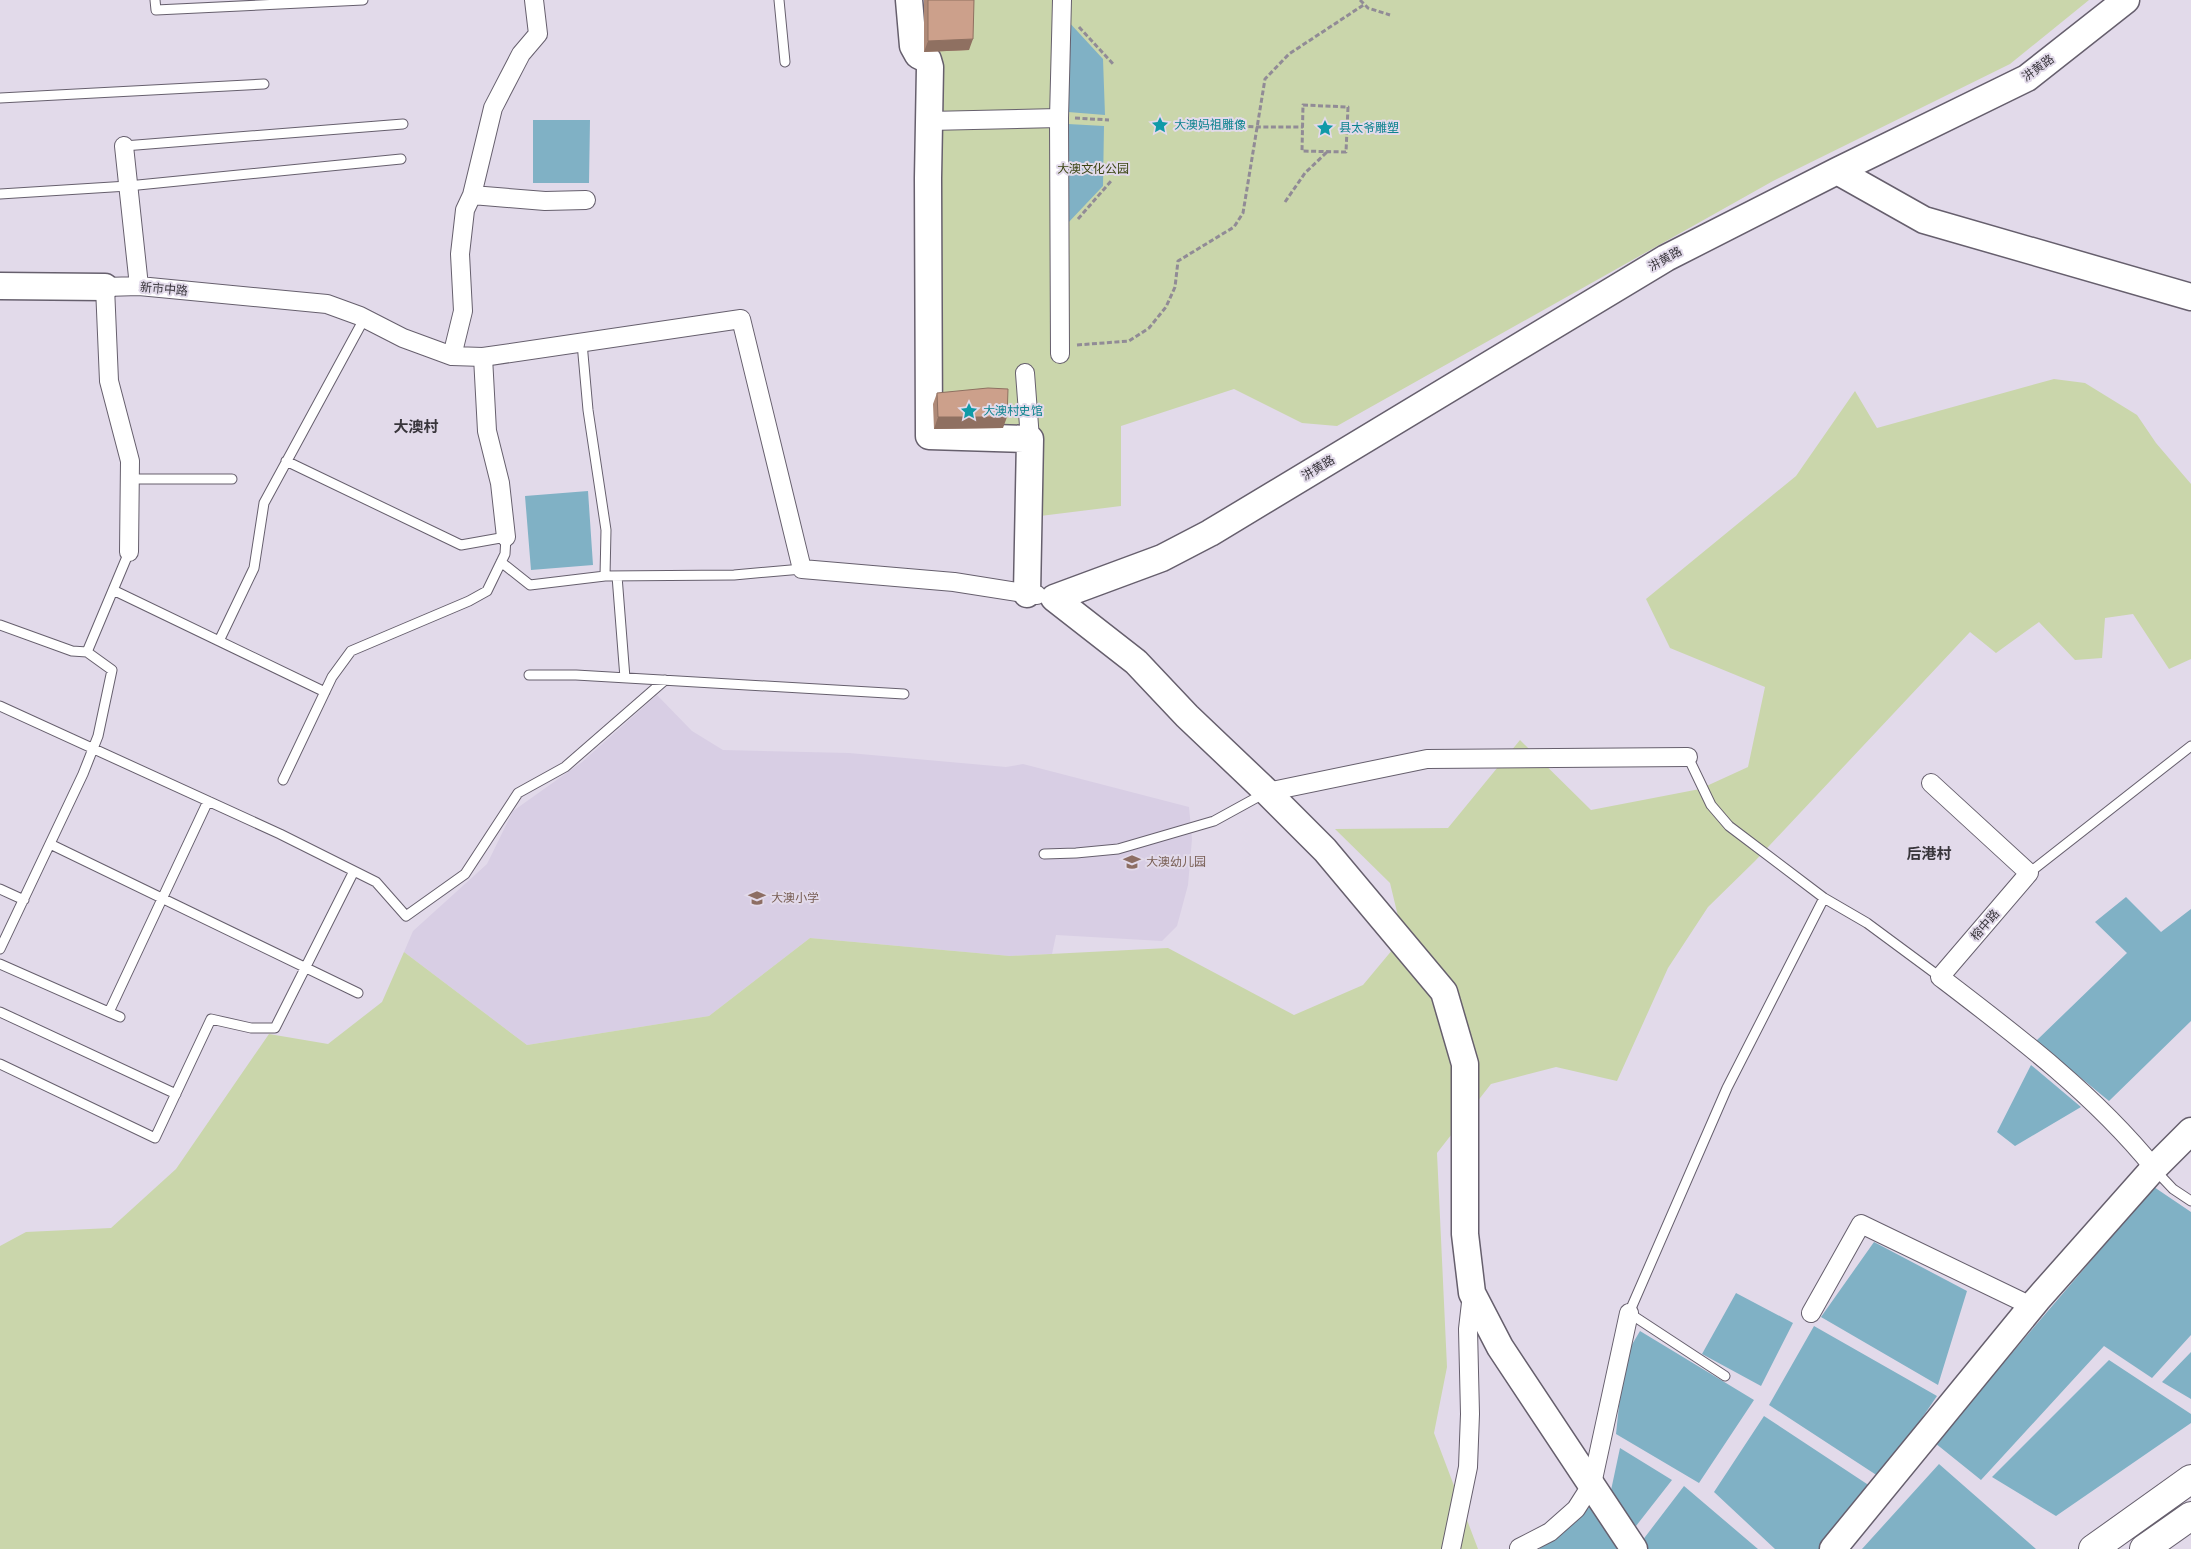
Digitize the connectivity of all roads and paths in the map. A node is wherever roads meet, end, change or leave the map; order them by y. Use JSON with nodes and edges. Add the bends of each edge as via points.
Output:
{"nodes":[{"id":1,"x":155,"y":0,"type":"edge"},
{"id":2,"x":363,"y":0,"type":"edge"},
{"id":3,"x":534,"y":0,"type":"edge"},
{"id":4,"x":779,"y":0,"type":"edge"},
{"id":5,"x":909,"y":0,"type":"edge"},
{"id":6,"x":1360,"y":0,"type":"edge"},
{"id":7,"x":2126,"y":0,"type":"edge"},
{"id":8,"x":1062,"y":3,"type":"edge"},
{"id":9,"x":1364,"y":4,"type":"junction"},
{"id":10,"x":1390,"y":15,"type":"dead end"},
{"id":11,"x":784,"y":62,"type":"dead end"},
{"id":12,"x":1114,"y":65,"type":"dead end"},
{"id":13,"x":264,"y":84,"type":"dead end"},
{"id":14,"x":0,"y":98,"type":"edge"},
{"id":15,"x":1059,"y":118,"type":"junction"},
{"id":16,"x":1087,"y":119,"type":"dead end"},
{"id":17,"x":1109,"y":120,"type":"dead end"},
{"id":18,"x":929,"y":121,"type":"junction"},
{"id":19,"x":1196,"y":123,"type":"dead end"},
{"id":20,"x":403,"y":124,"type":"dead end"},
{"id":21,"x":1257,"y":127,"type":"junction"},
{"id":22,"x":1303,"y":128,"type":"junction"},
{"id":23,"x":124,"y":146,"type":"joint"},
{"id":24,"x":1328,"y":152,"type":"junction"},
{"id":25,"x":401,"y":159,"type":"dead end"},
{"id":26,"x":1837,"y":171,"type":"junction"},
{"id":27,"x":1112,"y":180,"type":"dead end"},
{"id":28,"x":128,"y":186,"type":"junction"},
{"id":29,"x":0,"y":194,"type":"edge"},
{"id":30,"x":472,"y":195,"type":"junction"},
{"id":31,"x":586,"y":200,"type":"dead end"},
{"id":32,"x":1285,"y":202,"type":"dead end"},
{"id":33,"x":1060,"y":240,"type":"junction"},
{"id":34,"x":0,"y":286,"type":"edge"},
{"id":35,"x":105,"y":286,"type":"junction"},
{"id":36,"x":139,"y":286,"type":"junction"},
{"id":37,"x":2191,"y":297,"type":"edge"},
{"id":38,"x":364,"y":319,"type":"junction"},
{"id":39,"x":582,"y":342,"type":"junction"},
{"id":40,"x":1060,"y":349,"type":"joint"},
{"id":41,"x":452,"y":356,"type":"junction"},
{"id":42,"x":483,"y":357,"type":"junction"},
{"id":43,"x":1025,"y":373,"type":"dead end"},
{"id":44,"x":1030,"y":440,"type":"junction"},
{"id":45,"x":286,"y":461,"type":"junction"},
{"id":46,"x":129,"y":479,"type":"junction"},
{"id":47,"x":232,"y":479,"type":"dead end"},
{"id":48,"x":506,"y":537,"type":"junction"},
{"id":49,"x":129,"y":552,"type":"joint"},
{"id":50,"x":501,"y":562,"type":"junction"},
{"id":51,"x":802,"y":569,"type":"junction"},
{"id":52,"x":605,"y":576,"type":"junction"},
{"id":53,"x":617,"y":576,"type":"junction"},
{"id":54,"x":113,"y":590,"type":"junction"},
{"id":55,"x":1026,"y":594,"type":"junction"},
{"id":56,"x":1054,"y":598,"type":"junction"},
{"id":57,"x":0,"y":625,"type":"edge"},
{"id":58,"x":219,"y":641,"type":"junction"},
{"id":59,"x":87,"y":652,"type":"junction"},
{"id":60,"x":529,"y":675,"type":"dead end"},
{"id":61,"x":625,"y":678,"type":"junction"},
{"id":62,"x":665,"y":680,"type":"junction"},
{"id":63,"x":325,"y":692,"type":"junction"},
{"id":64,"x":904,"y":694,"type":"dead end"},
{"id":65,"x":0,"y":706,"type":"edge"},
{"id":66,"x":2191,"y":746,"type":"edge"},
{"id":67,"x":93,"y":747,"type":"junction"},
{"id":68,"x":1688,"y":757,"type":"joint"},
{"id":69,"x":283,"y":780,"type":"dead end"},
{"id":70,"x":1931,"y":783,"type":"dead end"},
{"id":71,"x":1267,"y":792,"type":"junction"},
{"id":72,"x":208,"y":800,"type":"junction"},
{"id":73,"x":50,"y":844,"type":"junction"},
{"id":74,"x":1044,"y":854,"type":"dead end"},
{"id":75,"x":354,"y":871,"type":"junction"},
{"id":76,"x":2029,"y":872,"type":"junction"},
{"id":77,"x":0,"y":889,"type":"edge"},
{"id":78,"x":1824,"y":898,"type":"junction"},
{"id":79,"x":24,"y":900,"type":"junction"},
{"id":80,"x":0,"y":949,"type":"edge"},
{"id":81,"x":0,"y":964,"type":"edge"},
{"id":82,"x":305,"y":967,"type":"junction"},
{"id":83,"x":1940,"y":977,"type":"junction"},
{"id":84,"x":358,"y":993,"type":"dead end"},
{"id":85,"x":0,"y":1012,"type":"edge"},
{"id":86,"x":109,"y":1012,"type":"junction"},
{"id":87,"x":120,"y":1017,"type":"dead end"},
{"id":88,"x":0,"y":1064,"type":"edge"},
{"id":89,"x":176,"y":1094,"type":"junction"},
{"id":90,"x":2191,"y":1131,"type":"edge"},
{"id":91,"x":2154,"y":1168,"type":"junction"},
{"id":92,"x":2191,"y":1201,"type":"edge"},
{"id":93,"x":1472,"y":1293,"type":"junction"},
{"id":94,"x":2031,"y":1306,"type":"junction"},
{"id":95,"x":1629,"y":1313,"type":"junction"},
{"id":96,"x":1811,"y":1313,"type":"dead end"},
{"id":97,"x":1725,"y":1376,"type":"dead end"},
{"id":98,"x":2191,"y":1479,"type":"edge"},
{"id":99,"x":1592,"y":1484,"type":"junction"},
{"id":100,"x":2191,"y":1516,"type":"edge"},
{"id":101,"x":1519,"y":1548,"type":"edge"},
{"id":102,"x":1451,"y":1549,"type":"edge"},
{"id":103,"x":1634,"y":1549,"type":"edge"},
{"id":104,"x":1833,"y":1549,"type":"edge"},
{"id":105,"x":2093,"y":1549,"type":"edge"},
{"id":106,"x":2144,"y":1549,"type":"edge"}],
"edges":[{"from":1,"to":2,"type":"lane","via":[[156,10]]},
{"from":3,"to":30,"type":"street","via":[[538,34],[521,54],[493,108]]},
{"from":4,"to":11,"type":"lane"},
{"from":5,"to":18,"type":"main road","via":[[913,46],[918,55],[928,60],[930,67]]},
{"from":6,"to":9,"type":"path"},
{"from":7,"to":26,"type":"main road","name":"汫黄路","via":[[2027,78]]},
{"from":8,"to":12,"type":"path"},
{"from":8,"to":15,"type":"street"},
{"from":9,"to":10,"type":"path"},
{"from":9,"to":21,"type":"path","via":[[1289,54],[1265,79]]},
{"from":13,"to":14,"type":"lane"},
{"from":15,"to":18,"type":"street"},
{"from":15,"to":33,"type":"street"},
{"from":16,"to":17,"type":"path"},
{"from":18,"to":44,"type":"main road","via":[[929,436]]},
{"from":19,"to":21,"type":"path"},
{"from":20,"to":23,"type":"lane"},
{"from":21,"to":22,"type":"path"},
{"from":21,"to":40,"type":"path","via":[[1243,213],[1234,227],[1178,262],[1175,287],[1166,307],[1148,328],[1129,341]]},
{"from":22,"to":24,"type":"path","via":[[1302,151]]},
{"from":22,"to":24,"type":"path","via":[[1304,105],[1348,107],[1346,152]]},
{"from":23,"to":28,"type":"street"},
{"from":24,"to":32,"type":"path","via":[[1305,172]]},
{"from":25,"to":28,"type":"lane"},
{"from":26,"to":37,"type":"main road","via":[[1924,220]]},
{"from":26,"to":56,"type":"main road","name":"汫黄路","via":[[1666,258],[1210,533],[1162,558]]},
{"from":27,"to":33,"type":"path"},
{"from":28,"to":29,"type":"lane"},
{"from":28,"to":36,"type":"street"},
{"from":30,"to":31,"type":"street","via":[[546,201]]},
{"from":30,"to":41,"type":"street","via":[[465,210],[460,254],[463,312]]},
{"from":33,"to":40,"type":"street"},
{"from":34,"to":35,"type":"main road","name":"新市中路"},
{"from":35,"to":36,"type":"street","name":"新市中路"},
{"from":35,"to":46,"type":"street","via":[[109,381],[130,460]]},
{"from":36,"to":38,"type":"street","name":"新市中路","via":[[327,304]]},
{"from":38,"to":41,"type":"street","name":"新市中路"},
{"from":38,"to":45,"type":"lane"},
{"from":39,"to":42,"type":"street","name":"新市中路"},
{"from":39,"to":51,"type":"street","name":"新市中路","via":[[741,319]]},
{"from":39,"to":52,"type":"lane","via":[[588,410],[606,530]]},
{"from":41,"to":42,"type":"street","name":"新市中路"},
{"from":42,"to":48,"type":"street","via":[[487,431],[500,483]]},
{"from":43,"to":44,"type":"street"},
{"from":44,"to":55,"type":"main road"},
{"from":45,"to":48,"type":"lane","via":[[461,545]]},
{"from":45,"to":58,"type":"lane","via":[[264,503],[254,568]]},
{"from":46,"to":47,"type":"lane"},
{"from":46,"to":49,"type":"street"},
{"from":48,"to":50,"type":"lane"},
{"from":49,"to":54,"type":"lane"},
{"from":50,"to":52,"type":"lane","via":[[530,585]]},
{"from":50,"to":63,"type":"lane","via":[[487,591],[351,651]]},
{"from":51,"to":53,"type":"lane","via":[[734,575]]},
{"from":51,"to":55,"type":"street","via":[[954,582]]},
{"from":52,"to":53,"type":"lane"},
{"from":53,"to":61,"type":"lane"},
{"from":54,"to":58,"type":"lane"},
{"from":54,"to":59,"type":"lane"},
{"from":55,"to":56,"type":"street"},
{"from":56,"to":71,"type":"main road","via":[[1136,662]]},
{"from":57,"to":59,"type":"lane","via":[[72,651]]},
{"from":58,"to":63,"type":"lane"},
{"from":59,"to":67,"type":"lane","via":[[112,670]]},
{"from":60,"to":61,"type":"lane"},
{"from":61,"to":62,"type":"lane"},
{"from":62,"to":64,"type":"lane"},
{"from":62,"to":75,"type":"lane","via":[[565,767],[518,793],[464,874],[406,916],[376,882]]},
{"from":63,"to":69,"type":"lane"},
{"from":65,"to":67,"type":"lane"},
{"from":66,"to":76,"type":"lane"},
{"from":67,"to":72,"type":"lane"},
{"from":67,"to":73,"type":"lane"},
{"from":68,"to":71,"type":"street","via":[[1427,759]]},
{"from":68,"to":78,"type":"lane","via":[[1710,805],[1729,826]]},
{"from":70,"to":76,"type":"street"},
{"from":71,"to":74,"type":"lane","via":[[1214,821],[1118,848],[1076,854]]},
{"from":71,"to":93,"type":"main road","via":[[1325,850],[1444,992],[1466,1064],[1465,1234]]},
{"from":72,"to":75,"type":"lane"},
{"from":72,"to":86,"type":"lane"},
{"from":73,"to":79,"type":"lane"},
{"from":73,"to":82,"type":"lane"},
{"from":75,"to":82,"type":"lane"},
{"from":76,"to":83,"type":"street","name":"榕中路"},
{"from":77,"to":79,"type":"lane"},
{"from":78,"to":83,"type":"lane","via":[[1875,929]]},
{"from":78,"to":95,"type":"lane","via":[[1727,1088]]},
{"from":79,"to":80,"type":"lane"},
{"from":81,"to":86,"type":"lane"},
{"from":82,"to":84,"type":"lane"},
{"from":82,"to":89,"type":"lane","via":[[275,1028],[251,1028],[211,1019]]},
{"from":83,"to":91,"type":"street","via":[[2024,1040],[2095,1104]]},
{"from":85,"to":89,"type":"lane"},
{"from":86,"to":87,"type":"lane"},
{"from":88,"to":89,"type":"lane","via":[[155,1138]]},
{"from":90,"to":91,"type":"main road"},
{"from":91,"to":92,"type":"lane","via":[[2173,1189]]},
{"from":91,"to":94,"type":"main road"},
{"from":93,"to":99,"type":"main road","via":[[1500,1347]]},
{"from":93,"to":102,"type":"street","via":[[1468,1329],[1468,1468]]},
{"from":94,"to":96,"type":"street","via":[[1861,1224]]},
{"from":94,"to":104,"type":"main road"},
{"from":95,"to":97,"type":"lane"},
{"from":95,"to":99,"type":"street"},
{"from":98,"to":105,"type":"highway"},
{"from":99,"to":101,"type":"street","via":[[1576,1509],[1550,1532]]},
{"from":99,"to":103,"type":"main road"},
{"from":100,"to":106,"type":"highway"}]}
